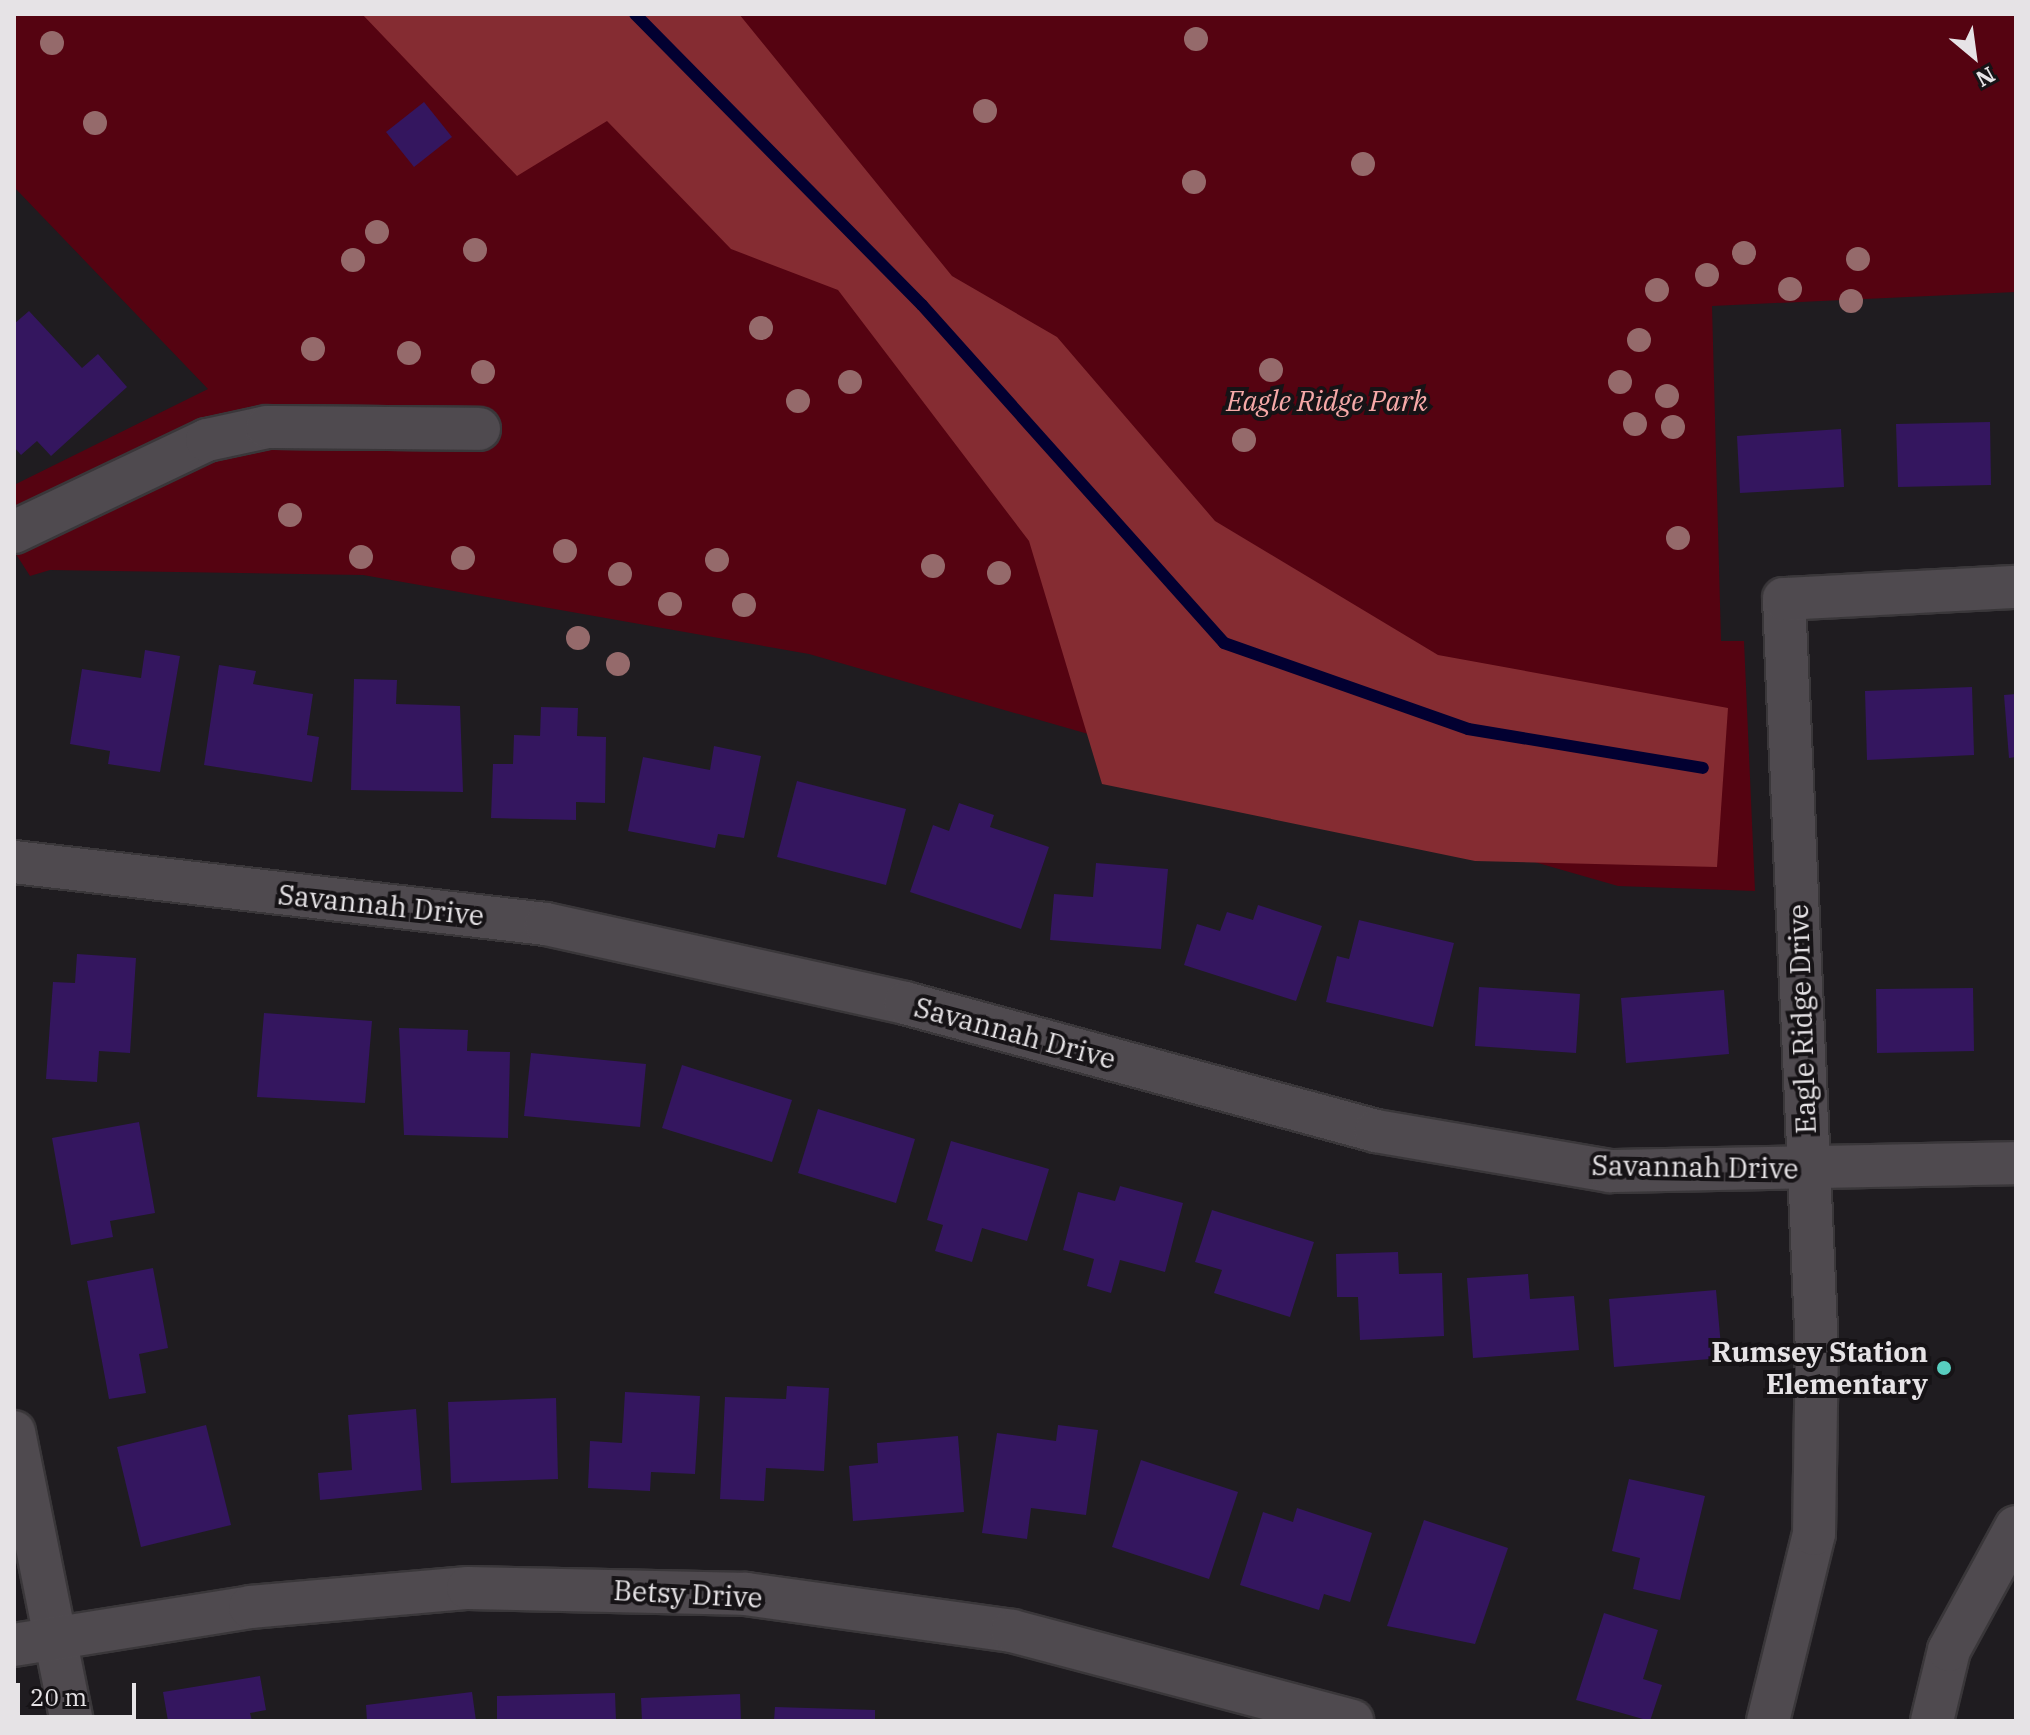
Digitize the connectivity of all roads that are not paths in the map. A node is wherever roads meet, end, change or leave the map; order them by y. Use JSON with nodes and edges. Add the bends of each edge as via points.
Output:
{"nodes":[{"id":1,"x":479,"y":429,"type":"dead end"},
{"id":2,"x":14,"y":532,"type":"edge"},
{"id":3,"x":2016,"y":587,"type":"edge"},
{"id":4,"x":14,"y":862,"type":"edge"},
{"id":5,"x":2016,"y":1163,"type":"edge"},
{"id":6,"x":1808,"y":1168,"type":"junction"},
{"id":7,"x":14,"y":1432,"type":"edge"},
{"id":8,"x":2016,"y":1527,"type":"edge"},
{"id":9,"x":56,"y":1635,"type":"junction"},
{"id":10,"x":14,"y":1645,"type":"edge"},
{"id":11,"x":72,"y":1721,"type":"edge"},
{"id":12,"x":1352,"y":1721,"type":"edge"},
{"id":13,"x":1768,"y":1721,"type":"edge"},
{"id":14,"x":1932,"y":1721,"type":"edge"}],
"edges":[{"from":1,"to":2,"type":"street","via":[[267,427],[207,440]]},
{"from":3,"to":6,"type":"street","name":"Eagle Ridge Drive","via":[[1784,599]]},
{"from":4,"to":6,"type":"street","name":"Savannah Drive","via":[[546,924],[905,1003],[1391,1134],[1610,1171]]},
{"from":5,"to":6,"type":"street","name":"Savannah Drive"},
{"from":6,"to":13,"type":"street","name":"Eagle Ridge Drive","via":[[1814,1534]]},
{"from":7,"to":9,"type":"street"},
{"from":8,"to":14,"type":"street","via":[[1949,1650]]},
{"from":9,"to":10,"type":"street","name":"Betsy Drive"},
{"from":9,"to":11,"type":"street"},
{"from":9,"to":12,"type":"street","name":"Betsy Drive","via":[[250,1607],[468,1588],[746,1594],[1012,1631]]}]}
